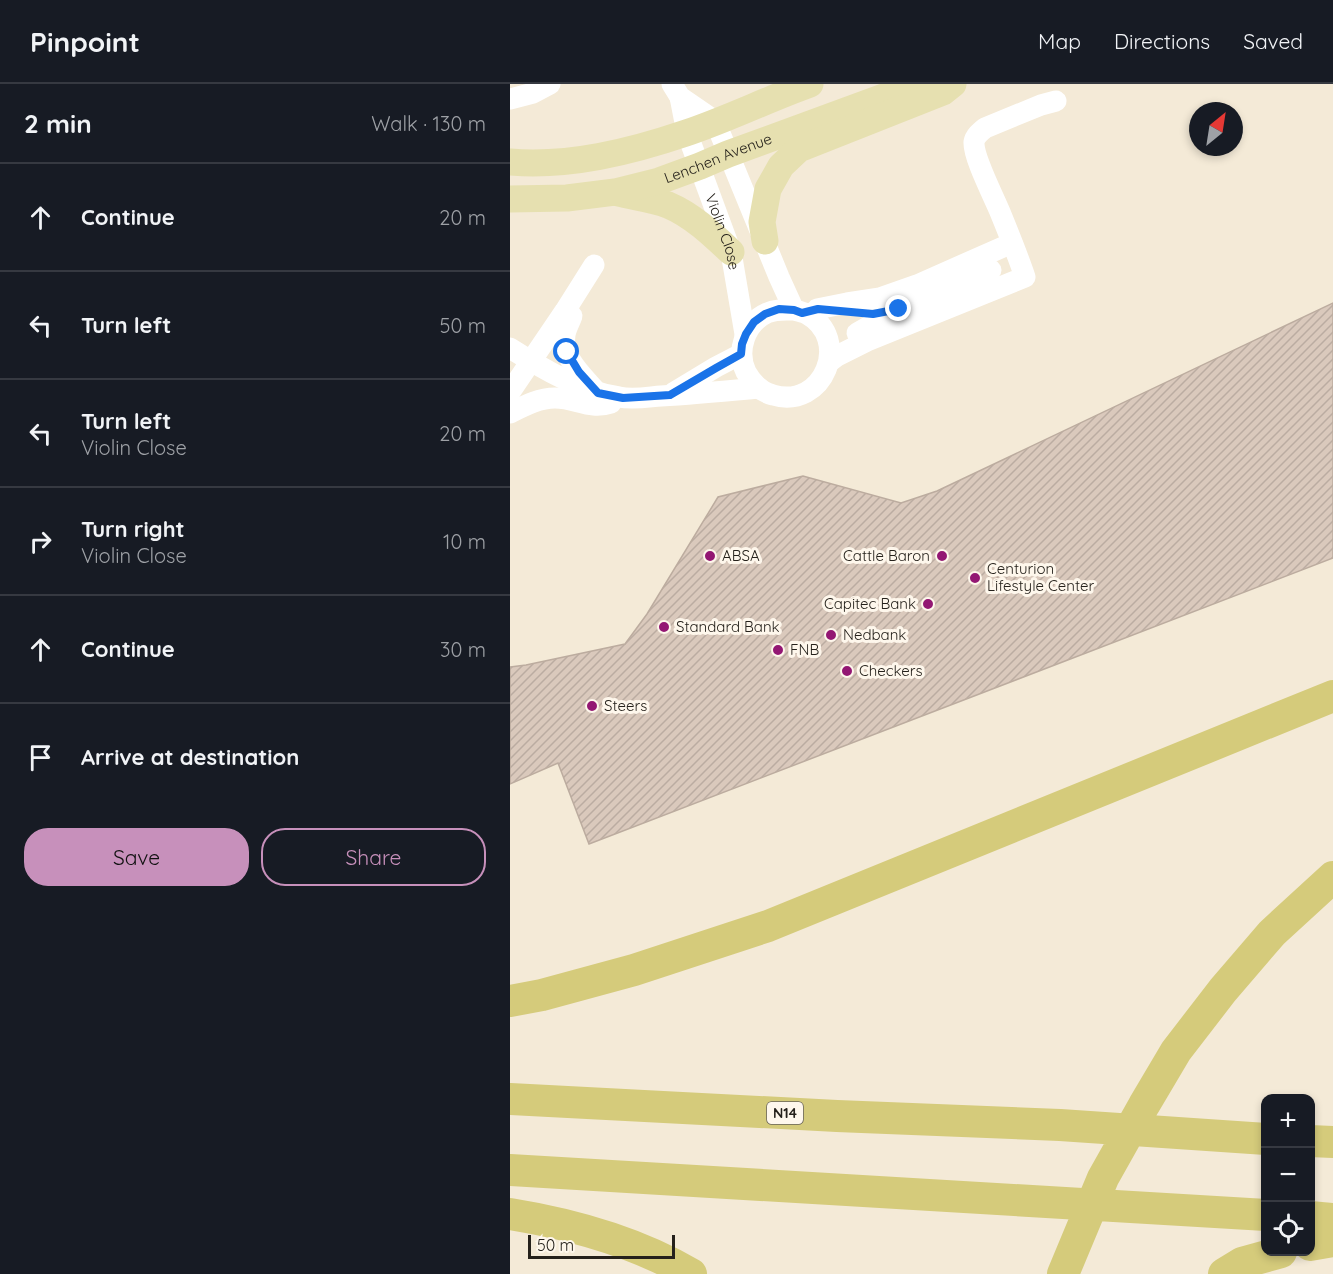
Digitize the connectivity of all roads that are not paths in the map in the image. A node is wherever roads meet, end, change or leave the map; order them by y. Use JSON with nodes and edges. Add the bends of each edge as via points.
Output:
{"nodes":[{"id":1,"x":550,"y":84,"type":"edge"},
{"id":2,"x":810,"y":84,"type":"edge"},
{"id":3,"x":919,"y":84,"type":"edge"},
{"id":4,"x":953,"y":84,"type":"edge"},
{"id":5,"x":676,"y":90,"type":"edge"},
{"id":6,"x":510,"y":99,"type":"edge"},
{"id":7,"x":1056,"y":101,"type":"dead end"},
{"id":8,"x":715,"y":121,"type":"junction"},
{"id":9,"x":687,"y":133,"type":"junction"},
{"id":10,"x":728,"y":154,"type":"junction"},
{"id":11,"x":510,"y":162,"type":"edge"},
{"id":12,"x":700,"y":166,"type":"junction"},
{"id":13,"x":615,"y":192,"type":"junction"},
{"id":14,"x":510,"y":199,"type":"edge"},
{"id":15,"x":765,"y":241,"type":"junction"},
{"id":16,"x":1011,"y":243,"type":"junction"},
{"id":17,"x":731,"y":252,"type":"junction"},
{"id":18,"x":594,"y":265,"type":"dead end"},
{"id":19,"x":991,"y":270,"type":"dead end"},
{"id":20,"x":899,"y":309,"type":"junction"},
{"id":21,"x":804,"y":310,"type":"junction"},
{"id":22,"x":572,"y":316,"type":"dead end"},
{"id":23,"x":743,"y":344,"type":"junction"},
{"id":24,"x":510,"y":348,"type":"edge"},
{"id":25,"x":833,"y":359,"type":"junction"},
{"id":26,"x":531,"y":361,"type":"junction"},
{"id":27,"x":759,"y":388,"type":"junction"},
{"id":28,"x":510,"y":392,"type":"edge"},
{"id":29,"x":598,"y":393,"type":"junction"},
{"id":30,"x":670,"y":395,"type":"junction"},
{"id":31,"x":623,"y":398,"type":"junction"},
{"id":32,"x":510,"y":413,"type":"edge"},
{"id":33,"x":1333,"y":696,"type":"edge"},
{"id":34,"x":1333,"y":878,"type":"edge"},
{"id":35,"x":510,"y":1001,"type":"edge"},
{"id":36,"x":510,"y":1099,"type":"edge"},
{"id":37,"x":1261,"y":1138,"type":"edge"},
{"id":38,"x":1315,"y":1141,"type":"edge"},
{"id":39,"x":1333,"y":1142,"type":"edge"},
{"id":40,"x":510,"y":1170,"type":"edge"},
{"id":41,"x":510,"y":1214,"type":"edge"},
{"id":42,"x":1261,"y":1215,"type":"edge"},
{"id":43,"x":1315,"y":1217,"type":"edge"},
{"id":44,"x":1333,"y":1219,"type":"edge"},
{"id":45,"x":1333,"y":1241,"type":"edge"},
{"id":46,"x":1315,"y":1244,"type":"edge"},
{"id":47,"x":1265,"y":1256,"type":"edge"},
{"id":48,"x":691,"y":1274,"type":"edge"},
{"id":49,"x":1063,"y":1274,"type":"edge"},
{"id":50,"x":1224,"y":1274,"type":"edge"}],
"edges":[{"from":1,"to":6,"type":"lane"},
{"from":2,"to":8,"type":"main road"},
{"from":3,"to":10,"type":"main road","name":"Lenchen Avenue"},
{"from":4,"to":15,"type":"main road","via":[[943,92],[800,149],[781,166],[768,189],[762,222]]},
{"from":5,"to":8,"type":"lane"},
{"from":5,"to":9,"type":"lane","name":"Violin Close"},
{"from":7,"to":16,"type":"lane","via":[[985,128],[974,142]]},
{"from":8,"to":9,"type":"main road"},
{"from":8,"to":10,"type":"lane"},
{"from":9,"to":11,"type":"main road","via":[[619,153]]},
{"from":9,"to":12,"type":"lane","name":"Violin Close"},
{"from":10,"to":12,"type":"main road","name":"Lenchen Avenue"},
{"from":10,"to":15,"type":"lane"},
{"from":12,"to":13,"type":"main road","name":"Lenchen Avenue"},
{"from":12,"to":17,"type":"lane","name":"Violin Close"},
{"from":13,"to":14,"type":"main road","name":"Lenchen Avenue"},
{"from":13,"to":17,"type":"main road","via":[[666,204],[699,223]]},
{"from":15,"to":21,"type":"lane","via":[[779,278]]},
{"from":16,"to":21,"type":"lane","via":[[880,298]]},
{"from":16,"to":25,"type":"lane","via":[[1025,277],[867,341]]},
{"from":17,"to":23,"type":"lane","name":"Violin Close"},
{"from":18,"to":26,"type":"lane"},
{"from":19,"to":20,"type":"lane"},
{"from":20,"to":21,"type":"lane","via":[[873,314]]},
{"from":20,"to":25,"type":"lane","via":[[851,337]]},
{"from":21,"to":23,"type":"lane","via":[[779,309],[765,314],[754,322]]},
{"from":21,"to":25,"type":"lane","via":[[826,334]]},
{"from":22,"to":29,"type":"lane","via":[[565,332],[567,352]]},
{"from":23,"to":27,"type":"lane","name":"Violin Close","via":[[743,367]]},
{"from":23,"to":30,"type":"lane","via":[[716,368]]},
{"from":24,"to":26,"type":"lane"},
{"from":25,"to":27,"type":"lane","via":[[820,382],[801,395],[779,397]]},
{"from":26,"to":28,"type":"lane"},
{"from":26,"to":29,"type":"lane"},
{"from":27,"to":30,"type":"lane"},
{"from":29,"to":31,"type":"lane"},
{"from":30,"to":31,"type":"lane"},
{"from":31,"to":32,"type":"lane","via":[[596,406],[546,399]]},
{"from":33,"to":35,"type":"highway","via":[[768,926],[634,970]]},
{"from":34,"to":49,"type":"highway","via":[[1272,933],[1176,1051],[1103,1178]]},
{"from":36,"to":37,"type":"highway","number":"N14"},
{"from":38,"to":39,"type":"highway"},
{"from":40,"to":42,"type":"highway"},
{"from":41,"to":48,"type":"highway","via":[[580,1229],[641,1249]]},
{"from":43,"to":44,"type":"highway"},
{"from":45,"to":46,"type":"highway"},
{"from":47,"to":50,"type":"highway"}]}
